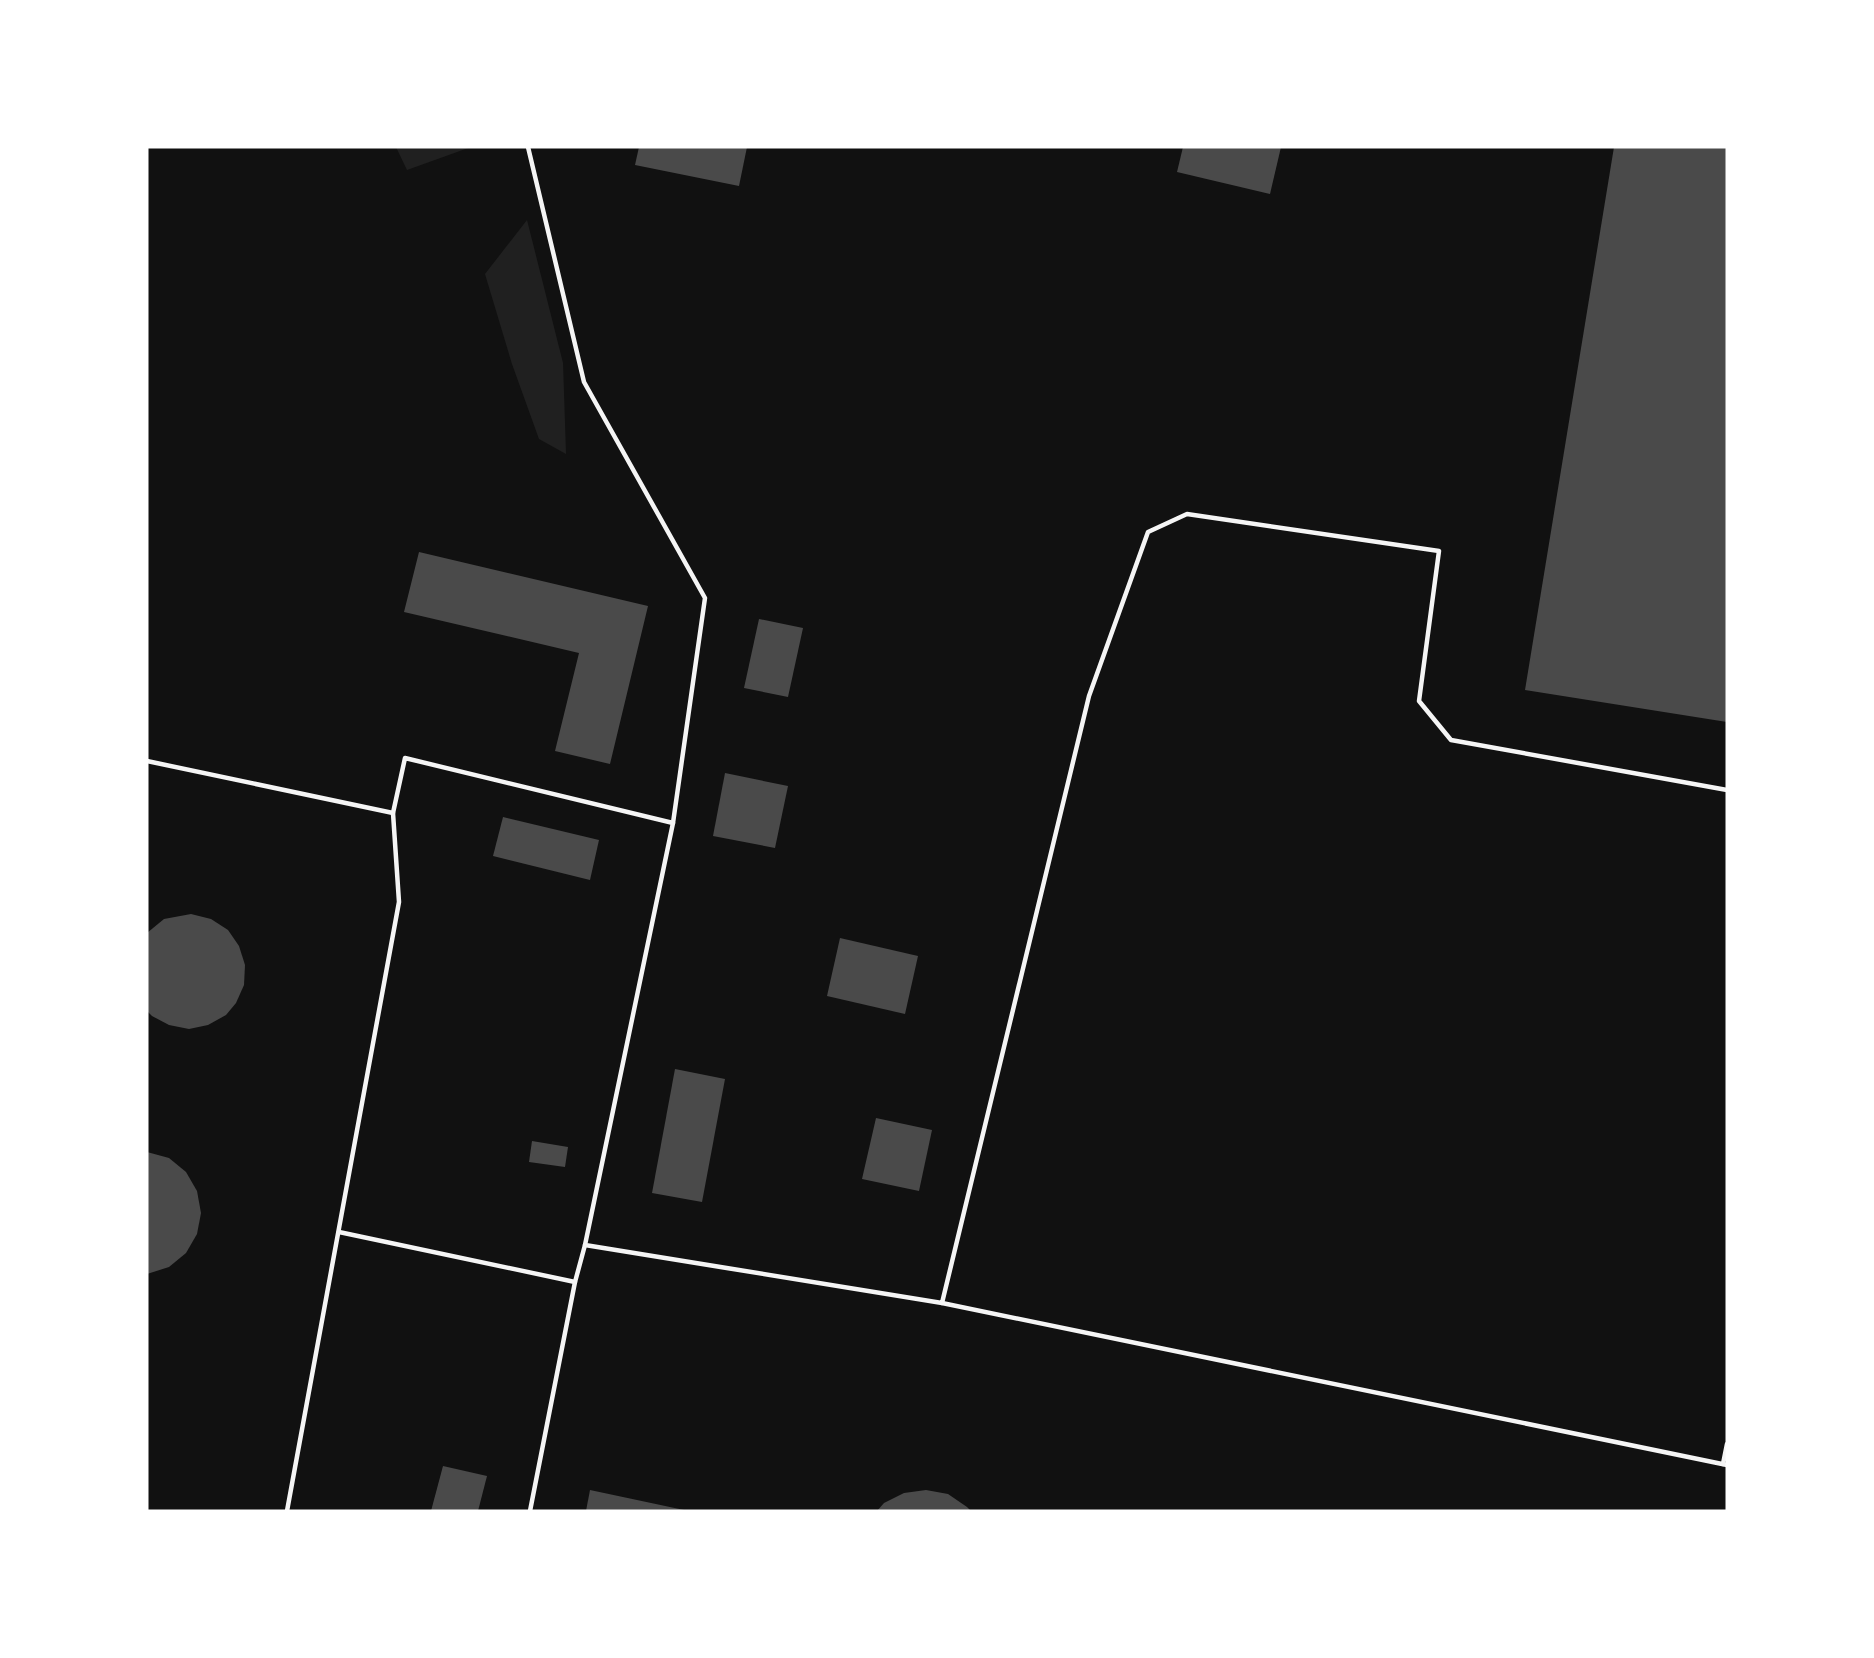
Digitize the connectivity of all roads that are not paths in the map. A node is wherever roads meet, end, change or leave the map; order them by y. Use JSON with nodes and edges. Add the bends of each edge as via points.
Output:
{"nodes":[{"id":1,"x":528,"y":147,"type":"edge"},
{"id":2,"x":147,"y":761,"type":"edge"},
{"id":3,"x":1727,"y":790,"type":"edge"},
{"id":4,"x":393,"y":813,"type":"junction"},
{"id":5,"x":673,"y":823,"type":"junction"},
{"id":6,"x":339,"y":1232,"type":"junction"},
{"id":7,"x":585,"y":1245,"type":"junction"},
{"id":8,"x":575,"y":1282,"type":"junction"},
{"id":9,"x":942,"y":1303,"type":"junction"},
{"id":10,"x":1727,"y":1444,"type":"edge"},
{"id":11,"x":1725,"y":1465,"type":"edge"},
{"id":12,"x":287,"y":1511,"type":"edge"},
{"id":13,"x":530,"y":1511,"type":"edge"}],
"edges":[{"from":1,"to":5,"type":"lane","via":[[584,382],[705,598]]},
{"from":2,"to":4,"type":"lane"},
{"from":3,"to":9,"type":"lane","via":[[1451,740],[1419,701],[1439,551],[1187,514],[1148,532],[1089,696]]},
{"from":4,"to":5,"type":"lane","via":[[405,758]]},
{"from":4,"to":6,"type":"lane","via":[[399,902]]},
{"from":5,"to":7,"type":"lane"},
{"from":6,"to":8,"type":"lane"},
{"from":6,"to":12,"type":"lane"},
{"from":7,"to":8,"type":"lane"},
{"from":7,"to":9,"type":"lane"},
{"from":8,"to":13,"type":"lane"},
{"from":9,"to":11,"type":"lane"},
{"from":10,"to":11,"type":"lane"}]}
